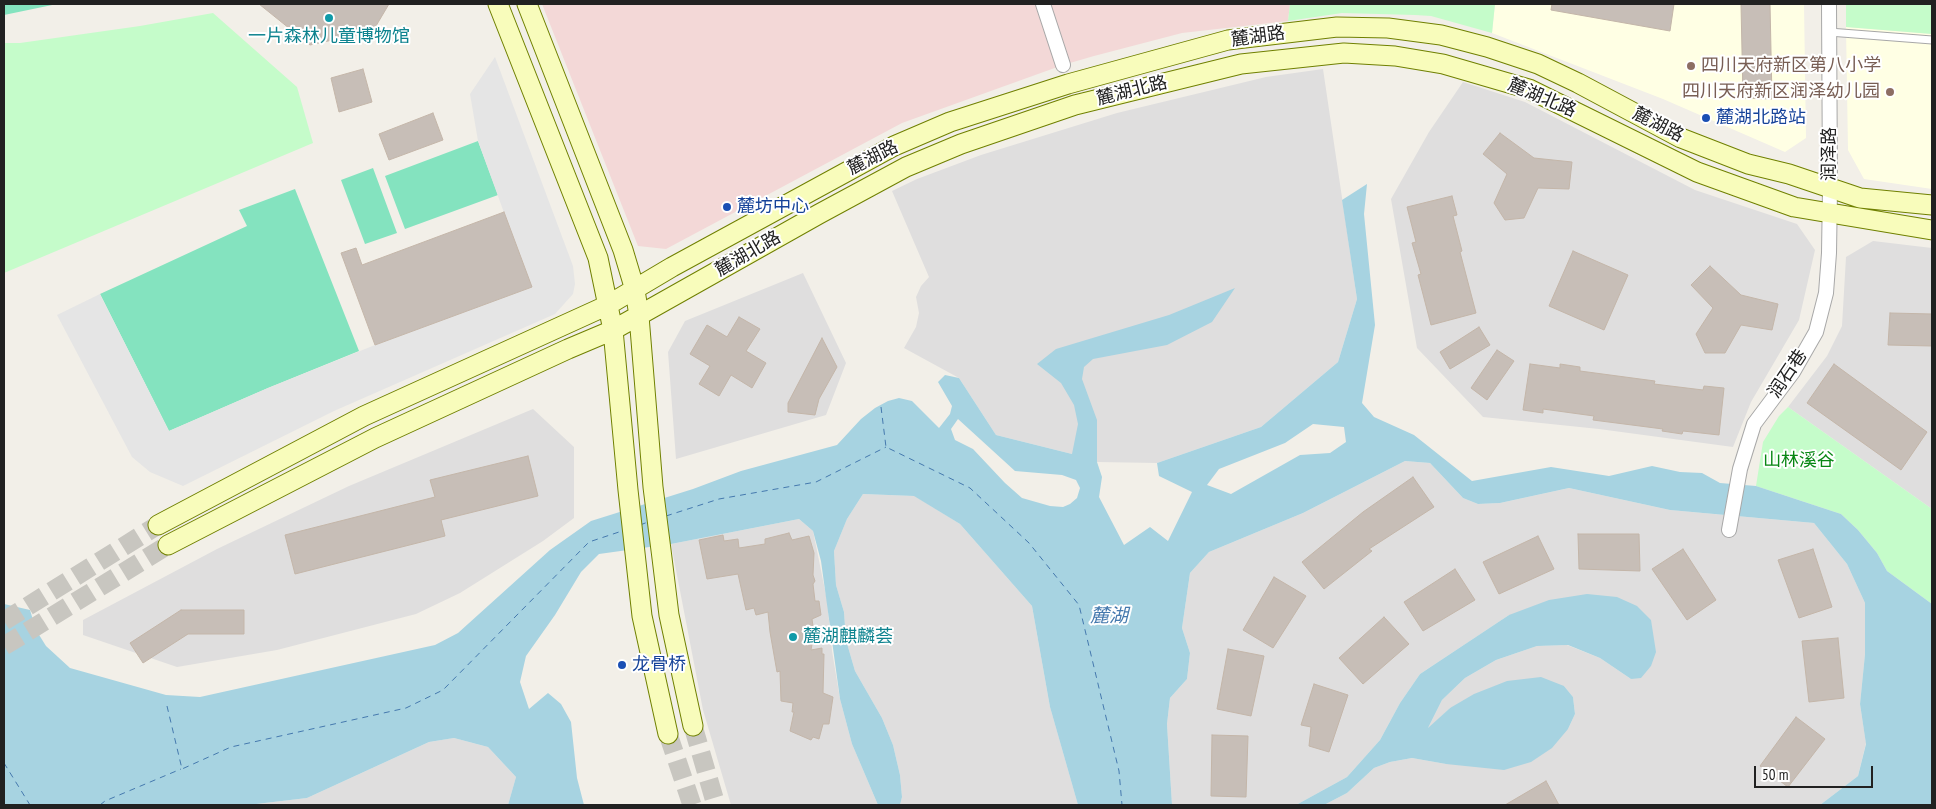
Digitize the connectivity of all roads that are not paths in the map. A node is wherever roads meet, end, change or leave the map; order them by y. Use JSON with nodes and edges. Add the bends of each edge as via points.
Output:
{"nodes":[{"id":1,"x":498,"y":4,"type":"edge"},
{"id":2,"x":527,"y":4,"type":"edge"},
{"id":3,"x":1044,"y":4,"type":"edge"},
{"id":4,"x":1828,"y":4,"type":"edge"},
{"id":5,"x":1829,"y":32,"type":"junction"},
{"id":6,"x":1932,"y":40,"type":"edge"},
{"id":7,"x":1063,"y":65,"type":"dead end"},
{"id":8,"x":1087,"y":78,"type":"junction"},
{"id":9,"x":1047,"y":91,"type":"junction"},
{"id":10,"x":1094,"y":101,"type":"junction"},
{"id":11,"x":1054,"y":112,"type":"junction"},
{"id":12,"x":1830,"y":189,"type":"junction"},
{"id":13,"x":1932,"y":205,"type":"edge"},
{"id":14,"x":1829,"y":214,"type":"junction"},
{"id":15,"x":1932,"y":230,"type":"edge"},
{"id":16,"x":635,"y":290,"type":"junction"},
{"id":17,"x":608,"y":305,"type":"junction"},
{"id":18,"x":639,"y":316,"type":"junction"},
{"id":19,"x":613,"y":330,"type":"junction"},
{"id":20,"x":158,"y":525,"type":"tunnel mouth"},
{"id":21,"x":1729,"y":530,"type":"dead end"},
{"id":22,"x":168,"y":545,"type":"tunnel mouth"},
{"id":23,"x":693,"y":726,"type":"tunnel mouth"},
{"id":24,"x":668,"y":734,"type":"tunnel mouth"}],
"edges":[{"from":1,"to":17,"type":"street","via":[[598,258]]},
{"from":2,"to":16,"type":"street","via":[[623,250]]},
{"from":3,"to":7,"type":"street"},
{"from":4,"to":5,"type":"street","name":"润泽路"},
{"from":5,"to":6,"type":"lane"},
{"from":5,"to":12,"type":"street","name":"润泽路"},
{"from":8,"to":9,"type":"street","name":"麓湖路"},
{"from":8,"to":10,"type":"street"},
{"from":8,"to":12,"type":"street","name":"麓湖路","via":[[1228,40],[1338,27],[1388,28],[1440,35],[1538,64],[1681,138],[1748,164]]},
{"from":9,"to":11,"type":"street"},
{"from":9,"to":16,"type":"street","name":"麓湖路","via":[[950,122],[894,146]]},
{"from":10,"to":11,"type":"street","name":"麓湖北路"},
{"from":10,"to":14,"type":"street","name":"麓湖北路","via":[[1240,64],[1344,53],[1395,56],[1443,64],[1529,89],[1697,172],[1794,208]]},
{"from":11,"to":18,"type":"street","name":"麓湖北路","via":[[906,167]]},
{"from":12,"to":13,"type":"street","name":"麓湖路","via":[[1860,198]]},
{"from":12,"to":14,"type":"street","name":"润泽路"},
{"from":14,"to":15,"type":"street","name":"麓湖北路"},
{"from":14,"to":21,"type":"street","name":"润石巷","via":[[1826,293],[1816,332],[1793,372],[1754,424],[1740,469]]},
{"from":16,"to":17,"type":"street","name":"麓湖路"},
{"from":16,"to":18,"type":"street"},
{"from":17,"to":19,"type":"street"},
{"from":17,"to":20,"type":"street","name":"麓湖路","via":[[364,416]]},
{"from":18,"to":19,"type":"street","name":"麓湖北路"},
{"from":18,"to":23,"type":"street","via":[[653,487],[669,615]]},
{"from":19,"to":22,"type":"street","name":"麓湖北路","via":[[375,438]]},
{"from":19,"to":24,"type":"street","via":[[642,616]]}]}
